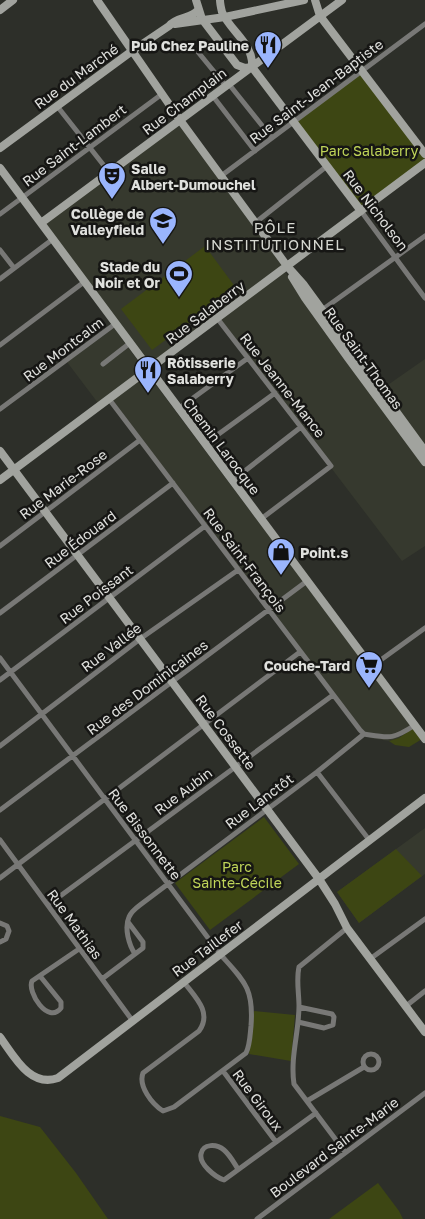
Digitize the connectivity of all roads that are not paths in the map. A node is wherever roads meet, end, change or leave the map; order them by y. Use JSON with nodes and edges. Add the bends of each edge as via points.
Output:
{"nodes":[{"id":1,"x":13,"y":0,"type":"edge"},
{"id":2,"x":97,"y":0,"type":"edge"},
{"id":3,"x":196,"y":0,"type":"edge"},
{"id":4,"x":220,"y":0,"type":"edge"},
{"id":5,"x":304,"y":0,"type":"edge"},
{"id":6,"x":315,"y":0,"type":"edge"},
{"id":7,"x":342,"y":0,"type":"edge"},
{"id":8,"x":0,"y":10,"type":"edge"},
{"id":9,"x":198,"y":10,"type":"junction"},
{"id":10,"x":225,"y":16,"type":"junction"},
{"id":11,"x":320,"y":16,"type":"junction"},
{"id":12,"x":202,"y":19,"type":"junction"},
{"id":13,"x":425,"y":24,"type":"edge"},
{"id":14,"x":169,"y":26,"type":"junction"},
{"id":15,"x":132,"y":51,"type":"junction"},
{"id":16,"x":198,"y":52,"type":"dead end"},
{"id":17,"x":252,"y":67,"type":"junction"},
{"id":18,"x":362,"y":71,"type":"junction"},
{"id":19,"x":227,"y":84,"type":"junction"},
{"id":20,"x":162,"y":94,"type":"junction"},
{"id":21,"x":212,"y":95,"type":"junction"},
{"id":22,"x":57,"y":106,"type":"junction"},
{"id":23,"x":180,"y":120,"type":"junction"},
{"id":24,"x":294,"y":122,"type":"junction"},
{"id":25,"x":272,"y":138,"type":"junction"},
{"id":26,"x":89,"y":147,"type":"junction"},
{"id":27,"x":0,"y":148,"type":"edge"},
{"id":28,"x":255,"y":151,"type":"junction"},
{"id":29,"x":425,"y":154,"type":"edge"},
{"id":30,"x":425,"y":164,"type":"edge"},
{"id":31,"x":327,"y":166,"type":"junction"},
{"id":32,"x":0,"y":168,"type":"edge"},
{"id":33,"x":109,"y":172,"type":"junction"},
{"id":34,"x":221,"y":176,"type":"junction"},
{"id":35,"x":22,"y":198,"type":"junction"},
{"id":36,"x":361,"y":211,"type":"junction"},
{"id":37,"x":0,"y":214,"type":"edge"},
{"id":38,"x":41,"y":223,"type":"junction"},
{"id":39,"x":255,"y":223,"type":"junction"},
{"id":40,"x":425,"y":236,"type":"edge"},
{"id":41,"x":53,"y":240,"type":"junction"},
{"id":42,"x":0,"y":250,"type":"edge"},
{"id":43,"x":396,"y":258,"type":"junction"},
{"id":44,"x":287,"y":266,"type":"junction"},
{"id":45,"x":14,"y":268,"type":"junction"},
{"id":46,"x":0,"y":279,"type":"edge"},
{"id":47,"x":84,"y":282,"type":"junction"},
{"id":48,"x":425,"y":298,"type":"edge"},
{"id":49,"x":322,"y":310,"type":"junction"},
{"id":50,"x":217,"y":318,"type":"junction"},
{"id":51,"x":115,"y":324,"type":"junction"},
{"id":52,"x":130,"y":343,"type":"junction"},
{"id":53,"x":0,"y":345,"type":"edge"},
{"id":54,"x":248,"y":358,"type":"junction"},
{"id":55,"x":103,"y":364,"type":"dead end"},
{"id":56,"x":149,"y":369,"type":"junction"},
{"id":57,"x":275,"y":393,"type":"junction"},
{"id":58,"x":109,"y":399,"type":"junction"},
{"id":59,"x":0,"y":409,"type":"edge"},
{"id":60,"x":178,"y":409,"type":"junction"},
{"id":61,"x":301,"y":428,"type":"junction"},
{"id":62,"x":140,"y":440,"type":"junction"},
{"id":63,"x":205,"y":444,"type":"junction"},
{"id":64,"x":425,"y":450,"type":"edge"},
{"id":65,"x":0,"y":452,"type":"edge"},
{"id":66,"x":425,"y":462,"type":"edge"},
{"id":67,"x":14,"y":470,"type":"junction"},
{"id":68,"x":0,"y":480,"type":"edge"},
{"id":69,"x":232,"y":481,"type":"junction"},
{"id":70,"x":173,"y":483,"type":"junction"},
{"id":71,"x":45,"y":512,"type":"junction"},
{"id":72,"x":261,"y":519,"type":"junction"},
{"id":73,"x":205,"y":526,"type":"junction"},
{"id":74,"x":0,"y":546,"type":"edge"},
{"id":75,"x":78,"y":555,"type":"junction"},
{"id":76,"x":238,"y":570,"type":"junction"},
{"id":77,"x":307,"y":581,"type":"junction"},
{"id":78,"x":110,"y":598,"type":"junction"},
{"id":79,"x":268,"y":609,"type":"junction"},
{"id":80,"x":0,"y":613,"type":"edge"},
{"id":81,"x":425,"y":628,"type":"edge"},
{"id":82,"x":140,"y":639,"type":"junction"},
{"id":83,"x":300,"y":652,"type":"junction"},
{"id":84,"x":0,"y":658,"type":"edge"},
{"id":85,"x":371,"y":667,"type":"junction"},
{"id":86,"x":10,"y":672,"type":"junction"},
{"id":87,"x":0,"y":680,"type":"edge"},
{"id":88,"x":172,"y":682,"type":"junction"},
{"id":89,"x":333,"y":695,"type":"junction"},
{"id":90,"x":42,"y":714,"type":"junction"},
{"id":91,"x":204,"y":725,"type":"junction"},
{"id":92,"x":415,"y":725,"type":"junction"},
{"id":93,"x":364,"y":734,"type":"junction"},
{"id":94,"x":425,"y":739,"type":"edge"},
{"id":95,"x":0,"y":746,"type":"edge"},
{"id":96,"x":73,"y":756,"type":"junction"},
{"id":97,"x":235,"y":766,"type":"junction"},
{"id":98,"x":317,"y":772,"type":"junction"},
{"id":99,"x":105,"y":798,"type":"junction"},
{"id":100,"x":425,"y":798,"type":"edge"},
{"id":101,"x":267,"y":809,"type":"junction"},
{"id":102,"x":0,"y":810,"type":"edge"},
{"id":103,"x":0,"y":840,"type":"edge"},
{"id":104,"x":136,"y":840,"type":"junction"},
{"id":105,"x":370,"y":841,"type":"junction"},
{"id":106,"x":18,"y":865,"type":"junction"},
{"id":107,"x":0,"y":878,"type":"edge"},
{"id":108,"x":319,"y":878,"type":"junction"},
{"id":109,"x":168,"y":883,"type":"junction"},
{"id":110,"x":48,"y":905,"type":"junction"},
{"id":111,"x":425,"y":919,"type":"edge"},
{"id":112,"x":128,"y":922,"type":"junction"},
{"id":113,"x":0,"y":923,"type":"edge"},
{"id":114,"x":347,"y":928,"type":"junction"},
{"id":115,"x":0,"y":942,"type":"edge"},
{"id":116,"x":79,"y":949,"type":"junction"},
{"id":117,"x":135,"y":954,"type":"junction"},
{"id":118,"x":220,"y":954,"type":"junction"},
{"id":119,"x":370,"y":959,"type":"junction"},
{"id":120,"x":40,"y":976,"type":"junction"},
{"id":121,"x":102,"y":979,"type":"junction"},
{"id":122,"x":183,"y":981,"type":"junction"},
{"id":123,"x":425,"y":991,"type":"edge"},
{"id":124,"x":406,"y":1006,"type":"junction"},
{"id":125,"x":299,"y":1007,"type":"junction"},
{"id":126,"x":132,"y":1020,"type":"junction"},
{"id":127,"x":298,"y":1022,"type":"junction"},
{"id":128,"x":425,"y":1032,"type":"edge"},
{"id":129,"x":0,"y":1038,"type":"edge"},
{"id":130,"x":3,"y":1047,"type":"edge"},
{"id":131,"x":364,"y":1067,"type":"dead end"},
{"id":132,"x":223,"y":1071,"type":"junction"},
{"id":133,"x":425,"y":1093,"type":"edge"},
{"id":134,"x":307,"y":1101,"type":"junction"},
{"id":135,"x":316,"y":1113,"type":"junction"},
{"id":136,"x":276,"y":1142,"type":"junction"},
{"id":137,"x":345,"y":1152,"type":"junction"},
{"id":138,"x":238,"y":1169,"type":"junction"},
{"id":139,"x":257,"y":1219,"type":"edge"}],
"edges":[{"from":1,"to":8,"type":"street"},
{"from":2,"to":15,"type":"street","name":"Rue Saint-Thomas"},
{"from":3,"to":9,"type":"street","name":"Rue Nicholson"},
{"from":4,"to":10,"type":"street","name":"Rue Nicholson"},
{"from":5,"to":10,"type":"street","name":"Rue du Marché"},
{"from":6,"to":11,"type":"street"},
{"from":7,"to":11,"type":"street","name":"Rue Champlain"},
{"from":9,"to":12,"type":"street","name":"Rue Nicholson"},
{"from":9,"to":14,"type":"street","name":"Rue du Marché"},
{"from":10,"to":12,"type":"street","name":"Rue du Marché"},
{"from":10,"to":17,"type":"street","name":"Rue Nicholson","via":[[250,51]]},
{"from":11,"to":17,"type":"street","name":"Rue Champlain"},
{"from":11,"to":18,"type":"street"},
{"from":12,"to":14,"type":"street","name":"Rue du Marché"},
{"from":12,"to":17,"type":"street","name":"Rue Nicholson","via":[[237,65]]},
{"from":13,"to":18,"type":"street","name":"Rue Saint-Jean-Baptiste"},
{"from":14,"to":15,"type":"street","name":"Rue du Marché"},
{"from":15,"to":20,"type":"street","name":"Rue Saint-Thomas"},
{"from":15,"to":22,"type":"street","name":"Rue du Marché"},
{"from":16,"to":19,"type":"street"},
{"from":17,"to":19,"type":"street","name":"Rue Champlain"},
{"from":17,"to":24,"type":"street","name":"Rue Nicholson"},
{"from":18,"to":24,"type":"street","name":"Rue Saint-Jean-Baptiste"},
{"from":18,"to":29,"type":"street"},
{"from":19,"to":21,"type":"street","name":"Rue Champlain"},
{"from":19,"to":25,"type":"street"},
{"from":20,"to":23,"type":"street","name":"Rue Saint-Thomas"},
{"from":20,"to":26,"type":"street","name":"Rue Saint-Lambert"},
{"from":21,"to":23,"type":"street","name":"Rue Champlain"},
{"from":21,"to":28,"type":"street"},
{"from":22,"to":26,"type":"street"},
{"from":22,"to":27,"type":"street","name":"Rue du Marché"},
{"from":23,"to":33,"type":"street","name":"Rue Champlain"},
{"from":23,"to":34,"type":"street","name":"Rue Saint-Thomas"},
{"from":24,"to":25,"type":"street","name":"Rue Saint-Jean-Baptiste"},
{"from":24,"to":31,"type":"street","name":"Rue Nicholson"},
{"from":25,"to":28,"type":"street","name":"Rue Saint-Jean-Baptiste"},
{"from":26,"to":33,"type":"street"},
{"from":26,"to":35,"type":"street","name":"Rue Saint-Lambert"},
{"from":28,"to":34,"type":"street","name":"Rue Saint-Jean-Baptiste"},
{"from":30,"to":36,"type":"street","name":"Rue Salaberry"},
{"from":31,"to":36,"type":"street","name":"Rue Nicholson"},
{"from":31,"to":39,"type":"street"},
{"from":32,"to":35,"type":"street","name":"Chemin Larocque"},
{"from":33,"to":38,"type":"street","name":"Rue Champlain"},
{"from":34,"to":39,"type":"street","name":"Rue Saint-Thomas"},
{"from":35,"to":37,"type":"street","name":"Rue Saint-Lambert"},
{"from":35,"to":38,"type":"street","name":"Chemin Larocque"},
{"from":36,"to":43,"type":"street","name":"Rue Nicholson"},
{"from":36,"to":44,"type":"street","name":"Rue Salaberry"},
{"from":38,"to":41,"type":"street","name":"Chemin Larocque"},
{"from":39,"to":44,"type":"street","name":"Rue Saint-Thomas"},
{"from":40,"to":43,"type":"street"},
{"from":41,"to":45,"type":"street"},
{"from":41,"to":47,"type":"street","name":"Chemin Larocque"},
{"from":42,"to":45,"type":"street"},
{"from":43,"to":48,"type":"street","name":"Rue Nicholson"},
{"from":43,"to":49,"type":"street"},
{"from":44,"to":49,"type":"street","name":"Rue Saint-Thomas"},
{"from":44,"to":50,"type":"street","name":"Rue Salaberry"},
{"from":44,"to":66,"type":"street","name":"Rue Saint-Thomas","via":[[305,298]]},
{"from":45,"to":46,"type":"street"},
{"from":47,"to":51,"type":"street","name":"Chemin Larocque"},
{"from":47,"to":53,"type":"street"},
{"from":49,"to":64,"type":"street","name":"Rue Saint-Thomas"},
{"from":50,"to":54,"type":"street","name":"Rue Jeanne-Mance"},
{"from":50,"to":56,"type":"street","name":"Rue Salaberry"},
{"from":51,"to":52,"type":"street","name":"Chemin Larocque"},
{"from":51,"to":59,"type":"street","name":"Rue Montcalm"},
{"from":52,"to":55,"type":"street"},
{"from":52,"to":56,"type":"street","name":"Chemin Larocque"},
{"from":54,"to":57,"type":"street","name":"Rue Jeanne-Mance"},
{"from":54,"to":60,"type":"street"},
{"from":56,"to":58,"type":"street","name":"Rue Salaberry"},
{"from":56,"to":60,"type":"street","name":"Chemin Larocque"},
{"from":57,"to":61,"type":"street","name":"Rue Jeanne-Mance"},
{"from":57,"to":63,"type":"street"},
{"from":58,"to":62,"type":"street","name":"Rue Saint-François"},
{"from":58,"to":67,"type":"street","name":"Rue Salaberry"},
{"from":60,"to":63,"type":"street","name":"Chemin Larocque"},
{"from":61,"to":69,"type":"street"},
{"from":61,"to":72,"type":"street","name":"Rue Jeanne-Mance","via":[[331,466]]},
{"from":62,"to":70,"type":"street","name":"Rue Saint-François"},
{"from":62,"to":71,"type":"street","name":"Rue Marie-Rose"},
{"from":63,"to":69,"type":"street","name":"Chemin Larocque"},
{"from":65,"to":67,"type":"street","name":"Rue Cossette"},
{"from":67,"to":68,"type":"street","name":"Rue Salaberry"},
{"from":67,"to":71,"type":"street","name":"Rue Cossette"},
{"from":69,"to":72,"type":"street","name":"Chemin Larocque"},
{"from":70,"to":73,"type":"street","name":"Rue Saint-François"},
{"from":70,"to":75,"type":"street","name":"Rue Édouard"},
{"from":71,"to":74,"type":"street","name":"Rue Marie-Rose"},
{"from":71,"to":75,"type":"street","name":"Rue Cossette"},
{"from":72,"to":77,"type":"street","name":"Chemin Larocque"},
{"from":73,"to":76,"type":"street","name":"Rue Saint-François"},
{"from":73,"to":78,"type":"street","name":"Rue Poissant"},
{"from":75,"to":78,"type":"street","name":"Rue Cossette"},
{"from":75,"to":80,"type":"street","name":"Rue Édouard"},
{"from":76,"to":79,"type":"street","name":"Rue Saint-François"},
{"from":76,"to":82,"type":"street","name":"Rue Vallée"},
{"from":77,"to":79,"type":"street","name":"Rue des Dominicaines"},
{"from":77,"to":85,"type":"street","name":"Chemin Larocque"},
{"from":78,"to":82,"type":"street","name":"Rue Cossette"},
{"from":78,"to":86,"type":"street","name":"Rue Poissant"},
{"from":79,"to":83,"type":"street","name":"Rue Saint-François"},
{"from":79,"to":88,"type":"street","name":"Rue des Dominicaines"},
{"from":81,"to":85,"type":"street"},
{"from":82,"to":88,"type":"street","name":"Rue Cossette"},
{"from":82,"to":90,"type":"street","name":"Rue Vallée"},
{"from":83,"to":89,"type":"street","name":"Rue Saint-François"},
{"from":83,"to":91,"type":"street"},
{"from":84,"to":86,"type":"street","name":"Rue Bissonnette"},
{"from":85,"to":92,"type":"street","name":"Chemin Larocque"},
{"from":86,"to":87,"type":"street","name":"Rue Poissant"},
{"from":86,"to":90,"type":"street","name":"Rue Bissonnette"},
{"from":88,"to":91,"type":"street","name":"Rue Cossette"},
{"from":88,"to":96,"type":"street","name":"Rue des Dominicaines"},
{"from":89,"to":93,"type":"street","name":"Rue Saint-François"},
{"from":89,"to":97,"type":"street","name":"Rue Aubin"},
{"from":90,"to":95,"type":"street","name":"Rue Vallée"},
{"from":90,"to":96,"type":"street","name":"Rue Bissonnette"},
{"from":91,"to":97,"type":"street","name":"Rue Cossette"},
{"from":91,"to":99,"type":"street"},
{"from":92,"to":93,"type":"street","via":[[392,738]]},
{"from":92,"to":94,"type":"street","name":"Chemin Larocque"},
{"from":93,"to":98,"type":"street","name":"Rue Lanctôt"},
{"from":96,"to":99,"type":"street","name":"Rue Bissonnette"},
{"from":96,"to":102,"type":"street","name":"Rue des Dominicaines"},
{"from":97,"to":101,"type":"street","name":"Rue Cossette"},
{"from":97,"to":104,"type":"street","name":"Rue Aubin"},
{"from":98,"to":101,"type":"street","name":"Rue Lanctôt"},
{"from":98,"to":105,"type":"street"},
{"from":99,"to":104,"type":"street","name":"Rue Bissonnette"},
{"from":99,"to":106,"type":"street"},
{"from":100,"to":105,"type":"street","name":"Rue Taillefer"},
{"from":101,"to":108,"type":"street","name":"Rue Cossette"},
{"from":101,"to":109,"type":"street","name":"Rue Lanctôt"},
{"from":103,"to":106,"type":"street","name":"Rue Mathias"},
{"from":104,"to":109,"type":"street","name":"Rue Bissonnette"},
{"from":104,"to":110,"type":"street","name":"Rue Aubin"},
{"from":105,"to":108,"type":"street","name":"Rue Taillefer"},
{"from":106,"to":107,"type":"street"},
{"from":106,"to":110,"type":"street","name":"Rue Mathias"},
{"from":108,"to":114,"type":"street","name":"Rue Cossette"},
{"from":108,"to":118,"type":"street","name":"Rue Taillefer"},
{"from":109,"to":112,"type":"street","name":"Rue Lanctôt","via":[[140,904]]},
{"from":109,"to":118,"type":"street","name":"Rue Bissonnette"},
{"from":110,"to":116,"type":"street","name":"Rue Mathias"},
{"from":111,"to":119,"type":"street"},
{"from":112,"to":117,"type":"street","via":[[131,948]]},
{"from":112,"to":117,"type":"street","via":[[143,942],[143,948]]},
{"from":113,"to":115,"type":"street","via":[[9,931],[6,940]]},
{"from":114,"to":119,"type":"street","name":"Rue Cossette"},
{"from":114,"to":125,"type":"street","via":[[299,967]]},
{"from":116,"to":120,"type":"street"},
{"from":116,"to":121,"type":"street","name":"Rue Mathias"},
{"from":117,"to":121,"type":"street"},
{"from":118,"to":122,"type":"street","name":"Rue Taillefer"},
{"from":118,"to":132,"type":"street","name":"Rue Bissonnette","via":[[248,988],[252,1011],[248,1049]]},
{"from":119,"to":124,"type":"street","name":"Rue Cossette"},
{"from":120,"to":120,"type":"street","via":[[32,982],[31,991],[47,1012],[56,1013],[61,1002]]},
{"from":121,"to":126,"type":"street","name":"Rue Mathias"},
{"from":122,"to":126,"type":"street","name":"Rue Taillefer"},
{"from":122,"to":132,"type":"street","name":"Rue Bissonnette","via":[[204,1012],[203,1026],[147,1069],[141,1079],[142,1084],[163,1111],[174,1107]]},
{"from":123,"to":124,"type":"street"},
{"from":124,"to":128,"type":"street","name":"Rue Cossette"},
{"from":125,"to":127,"type":"street"},
{"from":125,"to":127,"type":"street","via":[[334,1017],[332,1024],[324,1028]]},
{"from":126,"to":130,"type":"street","name":"Rue Taillefer","via":[[55,1079],[31,1075]]},
{"from":127,"to":134,"type":"street","via":[[292,1071],[294,1084]]},
{"from":129,"to":130,"type":"street","name":"Rue Taillefer"},
{"from":131,"to":134,"type":"street"},
{"from":132,"to":136,"type":"street","name":"Rue Giroux"},
{"from":133,"to":137,"type":"street","name":"Boulevard Sainte-Marie"},
{"from":134,"to":135,"type":"street"},
{"from":135,"to":136,"type":"street"},
{"from":135,"to":137,"type":"street"},
{"from":136,"to":138,"type":"street"},
{"from":137,"to":139,"type":"street","name":"Boulevard Sainte-Marie"},
{"from":138,"to":138,"type":"street","via":[[220,1147],[214,1145],[203,1149],[201,1159],[218,1178],[224,1180]]}]}
